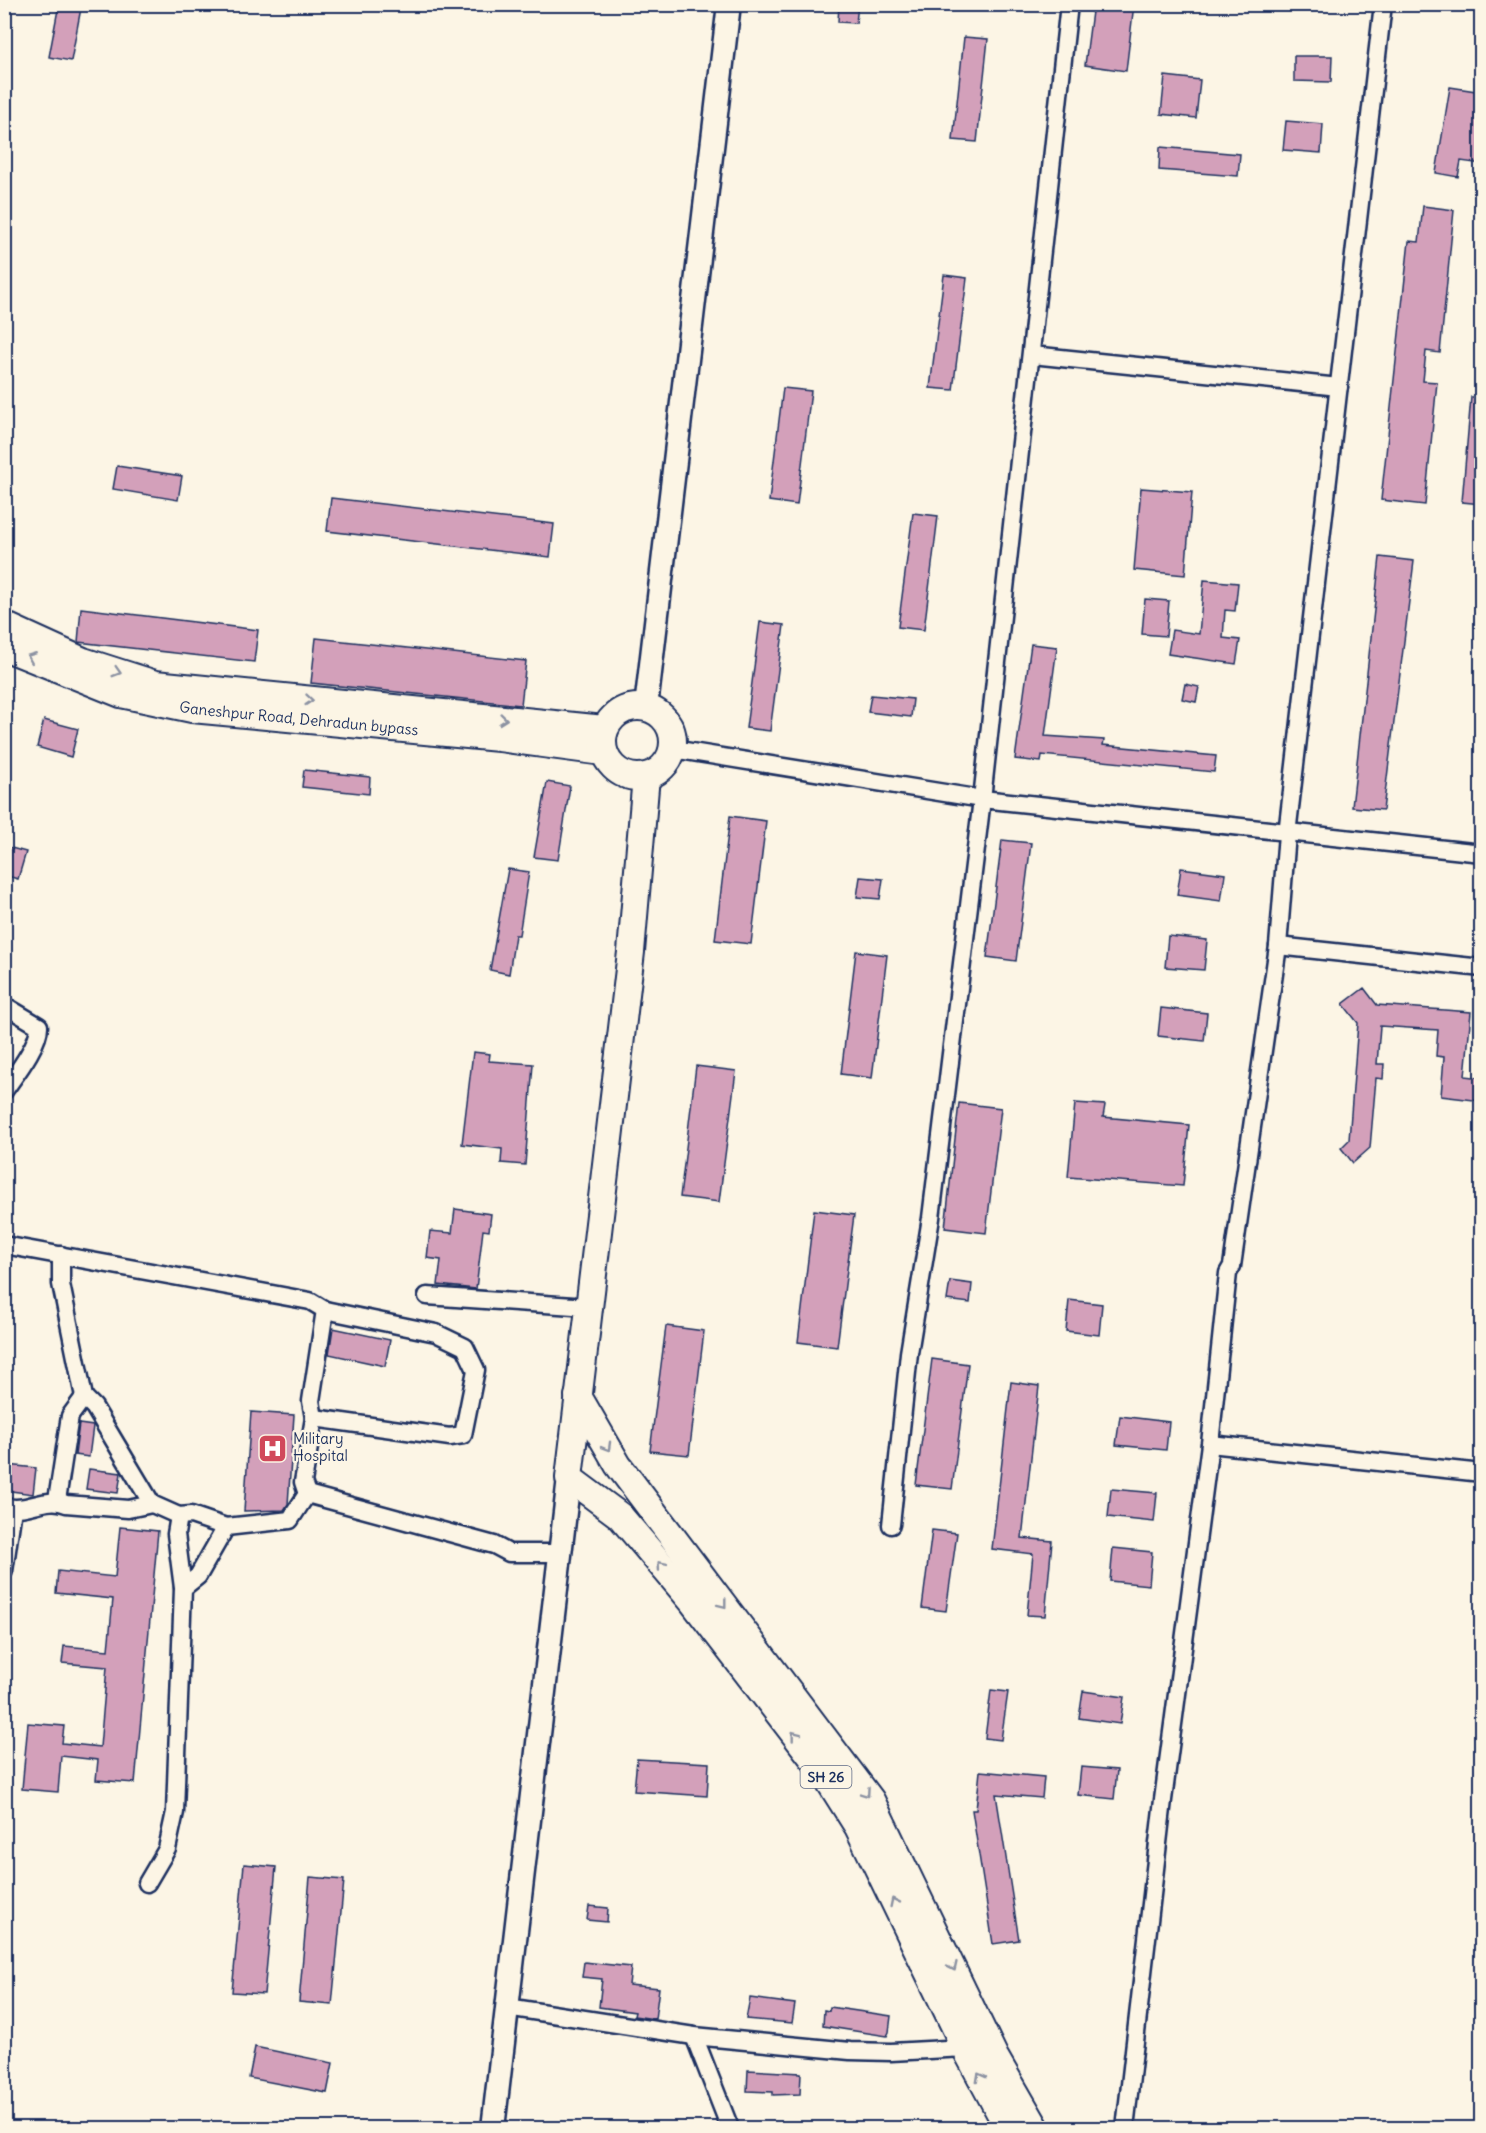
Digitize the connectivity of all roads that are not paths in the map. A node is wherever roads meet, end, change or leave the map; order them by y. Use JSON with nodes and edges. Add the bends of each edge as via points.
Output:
{"nodes":[{"id":1,"x":729,"y":4,"type":"edge"},
{"id":2,"x":1069,"y":4,"type":"edge"},
{"id":3,"x":1383,"y":4,"type":"edge"},
{"id":4,"x":1032,"y":355,"type":"junction"},
{"id":5,"x":1339,"y":387,"type":"junction"},
{"id":6,"x":4,"y":625,"type":"edge"},
{"id":7,"x":4,"y":647,"type":"edge"},
{"id":8,"x":646,"y":707,"type":"junction"},
{"id":9,"x":604,"y":740,"type":"junction"},
{"id":10,"x":673,"y":749,"type":"junction"},
{"id":11,"x":646,"y":776,"type":"junction"},
{"id":12,"x":982,"y":800,"type":"junction"},
{"id":13,"x":1287,"y":834,"type":"junction"},
{"id":14,"x":1482,"y":853,"type":"edge"},
{"id":15,"x":1278,"y":946,"type":"junction"},
{"id":16,"x":1482,"y":968,"type":"edge"},
{"id":17,"x":4,"y":1005,"type":"edge"},
{"id":18,"x":4,"y":1091,"type":"edge"},
{"id":19,"x":4,"y":1245,"type":"edge"},
{"id":20,"x":61,"y":1255,"type":"junction"},
{"id":21,"x":427,"y":1296,"type":"dead end"},
{"id":22,"x":588,"y":1307,"type":"junction"},
{"id":23,"x":325,"y":1310,"type":"junction"},
{"id":24,"x":578,"y":1396,"type":"junction"},
{"id":25,"x":84,"y":1397,"type":"junction"},
{"id":26,"x":314,"y":1418,"type":"junction"},
{"id":27,"x":1210,"y":1444,"type":"junction"},
{"id":28,"x":1482,"y":1473,"type":"edge"},
{"id":29,"x":569,"y":1478,"type":"junction"},
{"id":30,"x":307,"y":1494,"type":"junction"},
{"id":31,"x":57,"y":1500,"type":"junction"},
{"id":32,"x":152,"y":1504,"type":"junction"},
{"id":33,"x":9,"y":1508,"type":"edge"},
{"id":34,"x":179,"y":1516,"type":"junction"},
{"id":35,"x":891,"y":1525,"type":"dead end"},
{"id":36,"x":226,"y":1527,"type":"junction"},
{"id":37,"x":560,"y":1553,"type":"junction"},
{"id":38,"x":4,"y":1571,"type":"edge"},
{"id":39,"x":183,"y":1587,"type":"junction"},
{"id":40,"x":147,"y":1883,"type":"dead end"},
{"id":41,"x":507,"y":2007,"type":"junction"},
{"id":42,"x":694,"y":2036,"type":"junction"},
{"id":43,"x":965,"y":2048,"type":"junction"},
{"id":44,"x":493,"y":2128,"type":"edge"},
{"id":45,"x":730,"y":2128,"type":"edge"},
{"id":46,"x":1008,"y":2128,"type":"edge"},
{"id":47,"x":1036,"y":2128,"type":"edge"},
{"id":48,"x":1125,"y":2128,"type":"edge"}],
"edges":[{"from":1,"to":8,"type":"main road"},
{"from":2,"to":4,"type":"street"},
{"from":3,"to":5,"type":"street"},
{"from":4,"to":5,"type":"street"},
{"from":4,"to":12,"type":"street"},
{"from":5,"to":13,"type":"street"},
{"from":6,"to":9,"type":"main road","one_way":true,"via":[[83,661],[155,684]]},
{"from":9,"to":7,"type":"main road","name":"Ganeshpur Road, Dehradun bypass","one_way":true,"via":[[499,738],[192,709],[121,694]]},
{"from":8,"to":9,"type":"main road","via":[[629,707],[619,712]]},
{"from":8,"to":10,"type":"main road","via":[[663,716],[670,726]]},
{"from":9,"to":11,"type":"main road","via":[[616,770],[627,776]]},
{"from":10,"to":11,"type":"main road","via":[[661,769]]},
{"from":10,"to":12,"type":"street"},
{"from":11,"to":22,"type":"main road","via":[[631,952]]},
{"from":12,"to":13,"type":"street"},
{"from":12,"to":35,"type":"street","via":[[931,1218],[909,1353]]},
{"from":13,"to":14,"type":"street"},
{"from":13,"to":15,"type":"street"},
{"from":15,"to":16,"type":"street"},
{"from":15,"to":27,"type":"street","via":[[1228,1273]]},
{"from":17,"to":18,"type":"street","via":[[39,1026],[39,1032]]},
{"from":19,"to":20,"type":"street"},
{"from":20,"to":23,"type":"street","via":[[310,1301]]},
{"from":20,"to":25,"type":"street","via":[[61,1284]]},
{"from":21,"to":22,"type":"street"},
{"from":22,"to":24,"type":"main road"},
{"from":23,"to":26,"type":"street","via":[[311,1401]]},
{"from":23,"to":26,"type":"street","via":[[436,1333],[465,1347],[476,1370],[464,1436]]},
{"from":24,"to":29,"type":"main road"},
{"from":24,"to":47,"type":"main road","one_way":true,"via":[[618,1466],[871,1800],[995,2056]]},
{"from":25,"to":31,"type":"street","via":[[70,1416]]},
{"from":25,"to":32,"type":"street","via":[[94,1407]]},
{"from":26,"to":30,"type":"street","via":[[303,1482]]},
{"from":27,"to":28,"type":"street"},
{"from":27,"to":48,"type":"street"},
{"from":29,"to":37,"type":"main road"},
{"from":43,"to":29,"type":"main road","number":"SH 26","one_way":true,"via":[[858,1827],[822,1770],[692,1601],[620,1516]]},
{"from":30,"to":36,"type":"street","via":[[291,1521]]},
{"from":30,"to":37,"type":"street","via":[[494,1545],[509,1553]]},
{"from":31,"to":32,"type":"street","via":[[128,1509]]},
{"from":31,"to":33,"type":"street"},
{"from":32,"to":34,"type":"street"},
{"from":33,"to":38,"type":"street"},
{"from":34,"to":36,"type":"street","via":[[191,1515]]},
{"from":34,"to":39,"type":"street","via":[[176,1534]]},
{"from":36,"to":39,"type":"street","via":[[198,1576]]},
{"from":37,"to":41,"type":"main road"},
{"from":39,"to":40,"type":"street","via":[[175,1812],[167,1849]]},
{"from":41,"to":42,"type":"street"},
{"from":41,"to":44,"type":"main road"},
{"from":42,"to":43,"type":"street","via":[[871,2052]]},
{"from":42,"to":45,"type":"street"},
{"from":46,"to":43,"type":"main road","number":"SH 26","one_way":true}]}
